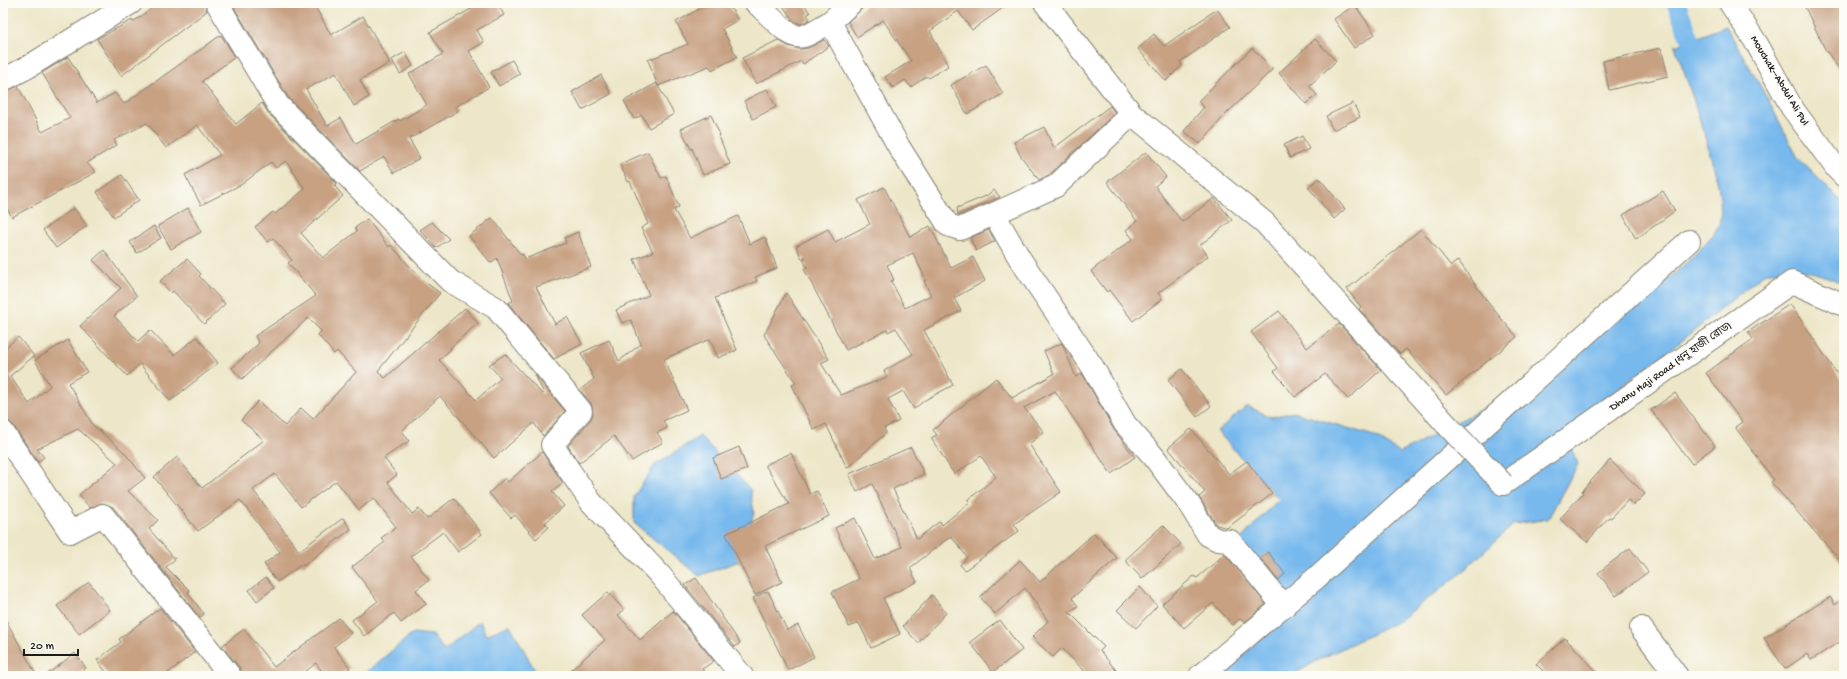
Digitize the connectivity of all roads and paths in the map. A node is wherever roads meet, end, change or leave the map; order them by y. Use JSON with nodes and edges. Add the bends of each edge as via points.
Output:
{"nodes":[{"id":1,"x":132,"y":3,"type":"edge"},
{"id":2,"x":217,"y":3,"type":"edge"},
{"id":3,"x":756,"y":3,"type":"edge"},
{"id":4,"x":851,"y":3,"type":"edge"},
{"id":5,"x":1045,"y":3,"type":"edge"},
{"id":6,"x":1730,"y":3,"type":"edge"},
{"id":7,"x":830,"y":22,"type":"junction"},
{"id":8,"x":3,"y":80,"type":"edge"},
{"id":9,"x":1132,"y":114,"type":"junction"},
{"id":10,"x":1844,"y":176,"type":"edge"},
{"id":11,"x":994,"y":214,"type":"junction"},
{"id":12,"x":1689,"y":241,"type":"dead end"},
{"id":13,"x":1844,"y":305,"type":"edge"},
{"id":14,"x":3,"y":432,"type":"edge"},
{"id":15,"x":1284,"y":607,"type":"junction"},
{"id":16,"x":1640,"y":628,"type":"dead end"},
{"id":17,"x":230,"y":676,"type":"edge"},
{"id":18,"x":742,"y":676,"type":"edge"},
{"id":19,"x":1200,"y":676,"type":"edge"},
{"id":20,"x":1677,"y":676,"type":"edge"}],
"edges":[{"from":1,"to":8,"type":"street"},
{"from":2,"to":18,"type":"street","via":[[278,105],[450,281],[496,308],[581,411],[552,445],[591,502],[660,575]]},
{"from":3,"to":7,"type":"street","via":[[796,37],[804,36]]},
{"from":4,"to":7,"type":"street"},
{"from":5,"to":9,"type":"street"},
{"from":6,"to":10,"type":"street","name":"Mouchak--Abdul Ali Pul","via":[[1757,44],[1792,108]]},
{"from":7,"to":11,"type":"street","via":[[899,147],[948,225],[960,229]]},
{"from":9,"to":11,"type":"street","via":[[1056,186]]},
{"from":9,"to":13,"type":"street","name":"Dhanu Haji Road (ধনু হাজী রোড)","bridge":true,"via":[[1264,223],[1503,484],[1792,282]]},
{"from":11,"to":15,"type":"street","via":[[1092,366],[1125,424],[1154,457],[1189,504],[1208,535],[1218,540],[1230,541]]},
{"from":12,"to":15,"type":"street"},
{"from":14,"to":17,"type":"street","via":[[70,532],[104,515]]},
{"from":15,"to":19,"type":"street"},
{"from":16,"to":20,"type":"street"}]}
